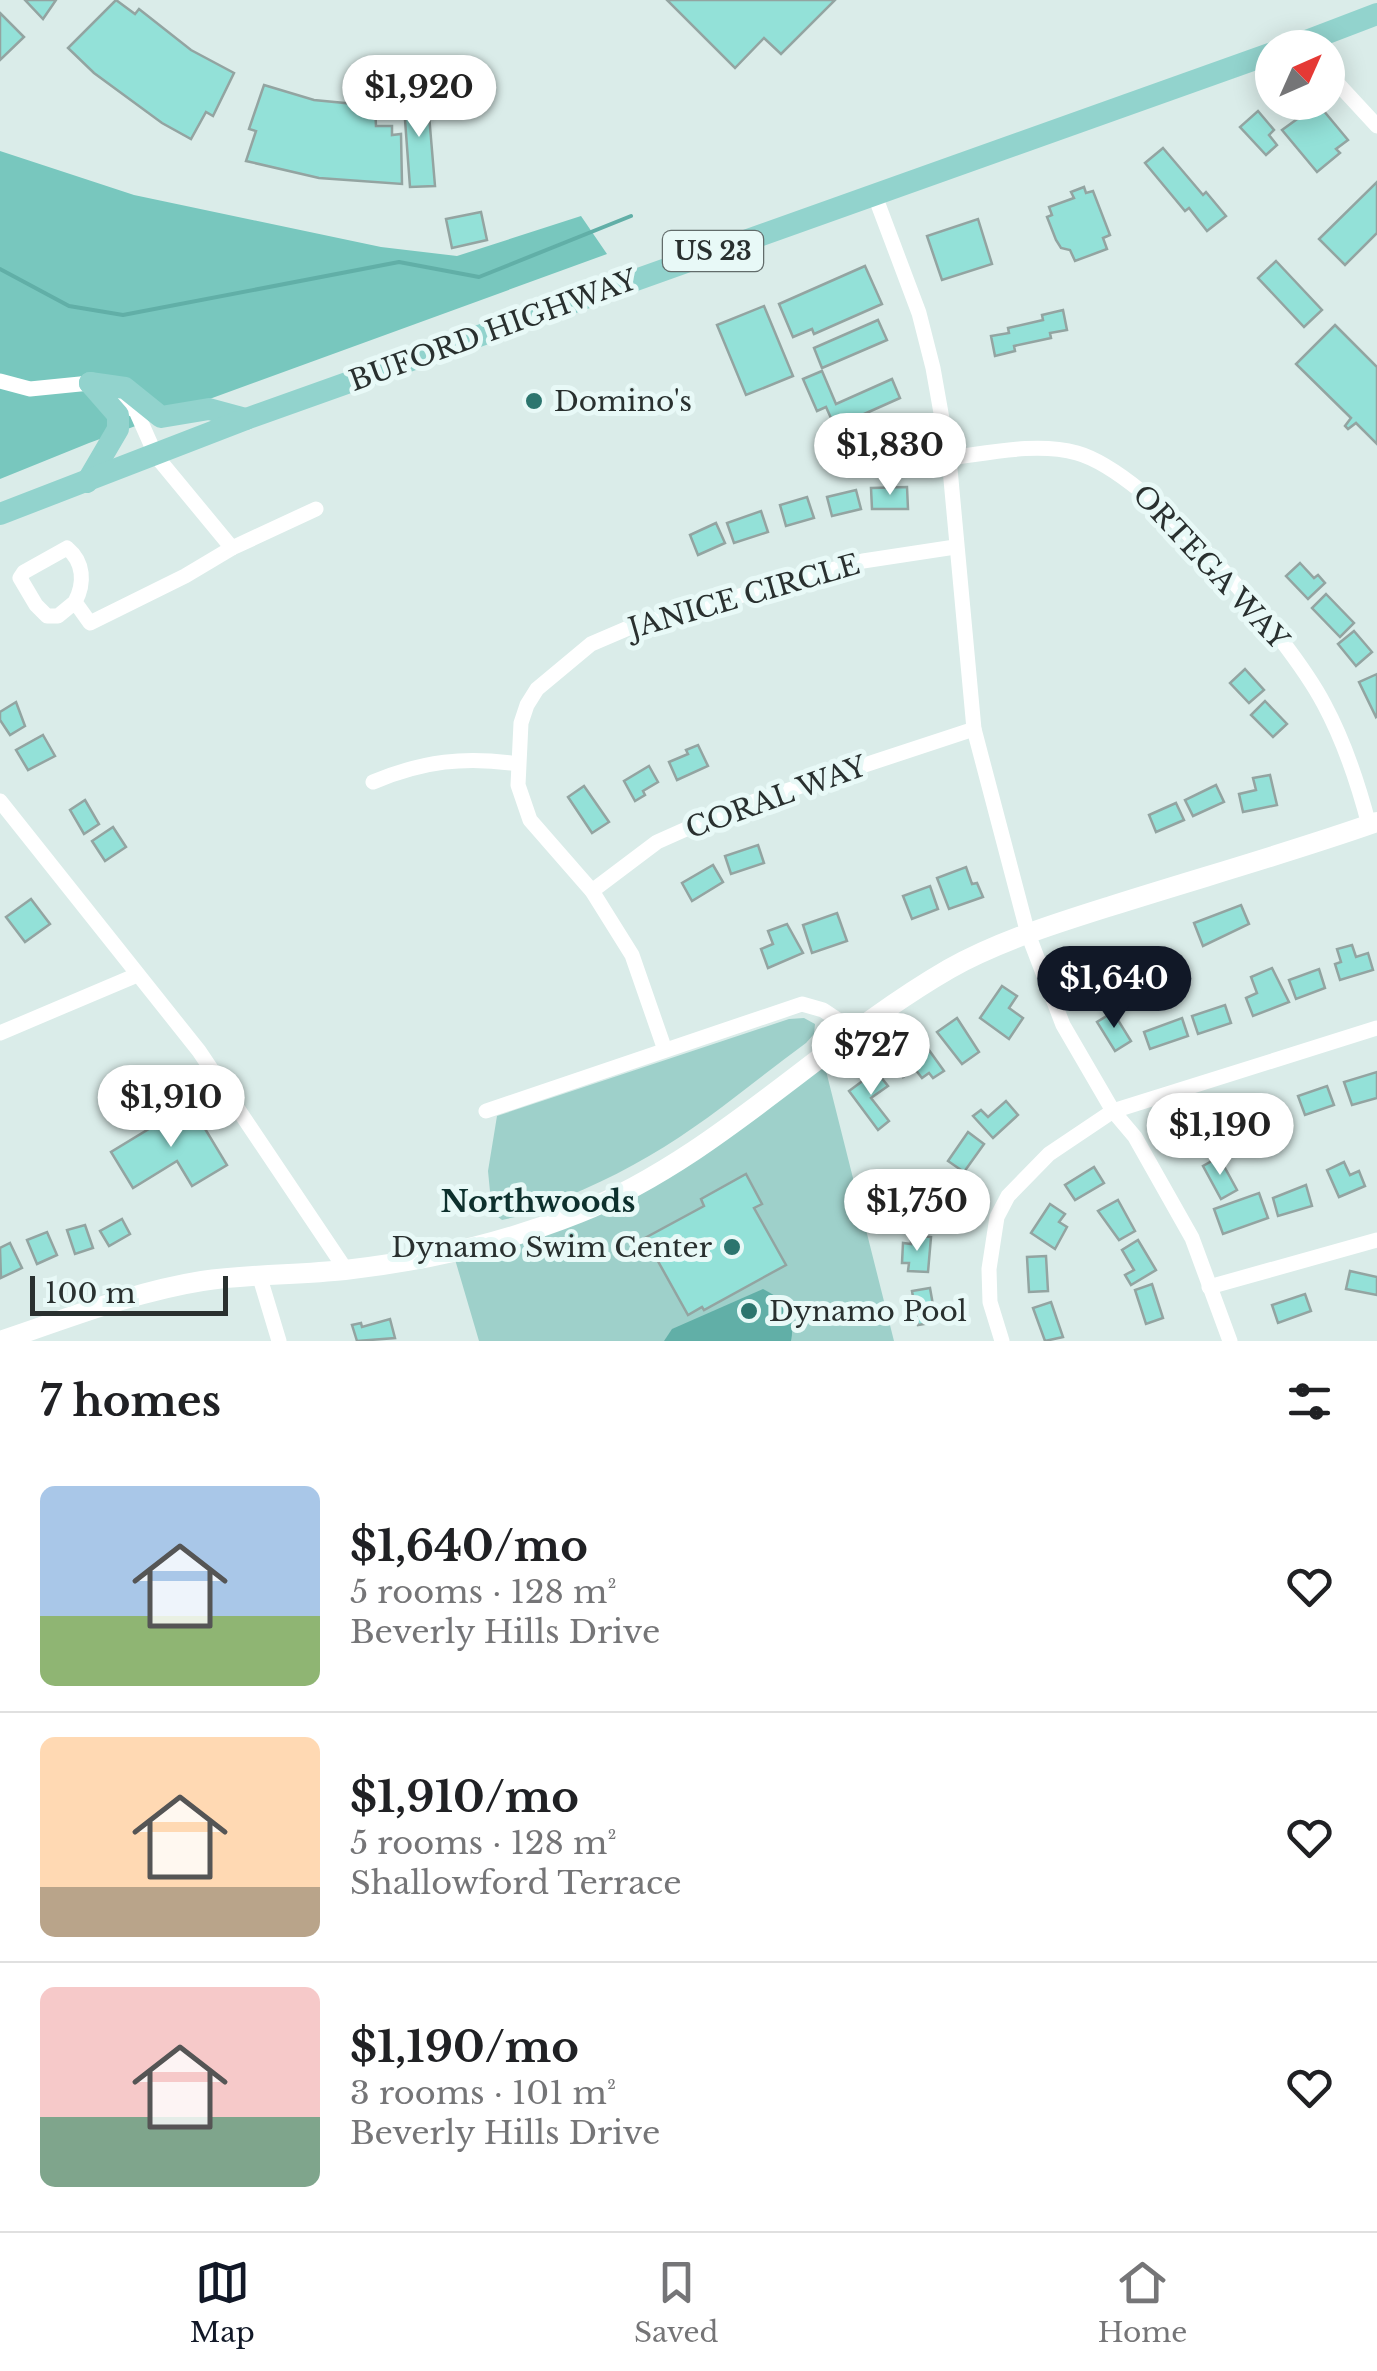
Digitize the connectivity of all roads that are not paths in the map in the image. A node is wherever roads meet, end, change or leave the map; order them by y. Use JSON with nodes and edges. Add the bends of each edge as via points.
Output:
{"nodes":[{"id":1,"x":1377,"y":14,"type":"edge"},
{"id":2,"x":1337,"y":30,"type":"edge"},
{"id":3,"x":1255,"y":59,"type":"edge"},
{"id":4,"x":1345,"y":91,"type":"edge"},
{"id":5,"x":1377,"y":126,"type":"edge"},
{"id":6,"x":875,"y":196,"type":"junction"},
{"id":7,"x":0,"y":381,"type":"edge"},
{"id":8,"x":90,"y":383,"type":"junction"},
{"id":9,"x":246,"y":418,"type":"junction"},
{"id":10,"x":156,"y":456,"type":"junction"},
{"id":11,"x":948,"y":458,"type":"junction"},
{"id":12,"x":87,"y":482,"type":"junction"},
{"id":13,"x":316,"y":509,"type":"dead end"},
{"id":14,"x":0,"y":514,"type":"edge"},
{"id":15,"x":956,"y":547,"type":"junction"},
{"id":16,"x":232,"y":548,"type":"junction"},
{"id":17,"x":75,"y":602,"type":"junction"},
{"id":18,"x":974,"y":729,"type":"junction"},
{"id":19,"x":518,"y":764,"type":"junction"},
{"id":20,"x":374,"y":782,"type":"dead end"},
{"id":21,"x":0,"y":801,"type":"edge"},
{"id":22,"x":1373,"y":824,"type":"edge"},
{"id":23,"x":592,"y":890,"type":"junction"},
{"id":24,"x":1028,"y":934,"type":"junction"},
{"id":25,"x":137,"y":976,"type":"junction"},
{"id":26,"x":1377,"y":1028,"type":"edge"},
{"id":27,"x":854,"y":1030,"type":"junction"},
{"id":28,"x":0,"y":1033,"type":"edge"},
{"id":29,"x":665,"y":1050,"type":"junction"},
{"id":30,"x":486,"y":1111,"type":"dead end"},
{"id":31,"x":1113,"y":1112,"type":"junction"},
{"id":32,"x":1377,"y":1240,"type":"edge"},
{"id":33,"x":346,"y":1270,"type":"junction"},
{"id":34,"x":260,"y":1278,"type":"junction"},
{"id":35,"x":1209,"y":1287,"type":"junction"},
{"id":36,"x":0,"y":1341,"type":"edge"},
{"id":37,"x":279,"y":1341,"type":"edge"},
{"id":38,"x":1002,"y":1341,"type":"edge"},
{"id":39,"x":1230,"y":1341,"type":"edge"}],
"edges":[{"from":1,"to":2,"type":"main road"},
{"from":3,"to":6,"type":"main road","name":"BUFORD HIGHWAY","number":"US 23"},
{"from":4,"to":5,"type":"street"},
{"from":6,"to":9,"type":"main road","name":"BUFORD HIGHWAY","number":"US 23"},
{"from":6,"to":11,"type":"street","via":[[919,312]]},
{"from":7,"to":8,"type":"street","via":[[30,388]]},
{"from":8,"to":9,"type":"main road","via":[[125,388],[162,417],[209,409]]},
{"from":8,"to":10,"type":"street","via":[[136,411]]},
{"from":8,"to":12,"type":"main road","via":[[118,415],[118,429]]},
{"from":9,"to":10,"type":"main road","name":"BUFORD HIGHWAY","number":"US 23"},
{"from":10,"to":12,"type":"main road","name":"BUFORD HIGHWAY","number":"US 23"},
{"from":10,"to":16,"type":"street"},
{"from":11,"to":15,"type":"street"},
{"from":11,"to":22,"type":"street","name":"ORTEGA WAY","via":[[1052,448],[1105,464],[1142,490],[1299,662],[1325,704]]},
{"from":12,"to":14,"type":"main road","name":"BUFORD HIGHWAY","number":"US 23"},
{"from":13,"to":16,"type":"street"},
{"from":15,"to":18,"type":"street"},
{"from":15,"to":19,"type":"street","name":"JANICE CIRCLE","via":[[863,561],[632,626],[592,644],[527,705]]},
{"from":16,"to":17,"type":"street","via":[[90,624]]},
{"from":17,"to":17,"type":"street","via":[[82,576],[66,548],[20,578],[47,616]]},
{"from":18,"to":23,"type":"street","name":"CORAL WAY","via":[[731,809],[658,842]]},
{"from":18,"to":24,"type":"street"},
{"from":19,"to":20,"type":"street","via":[[475,758],[401,770]]},
{"from":19,"to":23,"type":"street","name":"JANICE CIRCLE","via":[[530,820]]},
{"from":21,"to":25,"type":"street"},
{"from":22,"to":24,"type":"street"},
{"from":23,"to":29,"type":"street","name":"JANICE CIRCLE","via":[[632,954]]},
{"from":24,"to":27,"type":"street","via":[[952,968]]},
{"from":24,"to":31,"type":"street","via":[[1063,1024]]},
{"from":25,"to":28,"type":"street"},
{"from":25,"to":33,"type":"street","via":[[200,1051]]},
{"from":26,"to":31,"type":"street"},
{"from":27,"to":29,"type":"street","via":[[802,1004]]},
{"from":27,"to":33,"type":"street","via":[[684,1158],[583,1212],[509,1240]]},
{"from":29,"to":30,"type":"street"},
{"from":31,"to":35,"type":"street","via":[[1135,1137],[1192,1238]]},
{"from":31,"to":38,"type":"street","via":[[1026,1174],[996,1217],[988,1270]]},
{"from":32,"to":35,"type":"street"},
{"from":33,"to":34,"type":"street"},
{"from":34,"to":36,"type":"street","via":[[164,1289]]},
{"from":34,"to":37,"type":"street"},
{"from":35,"to":39,"type":"street"}]}
